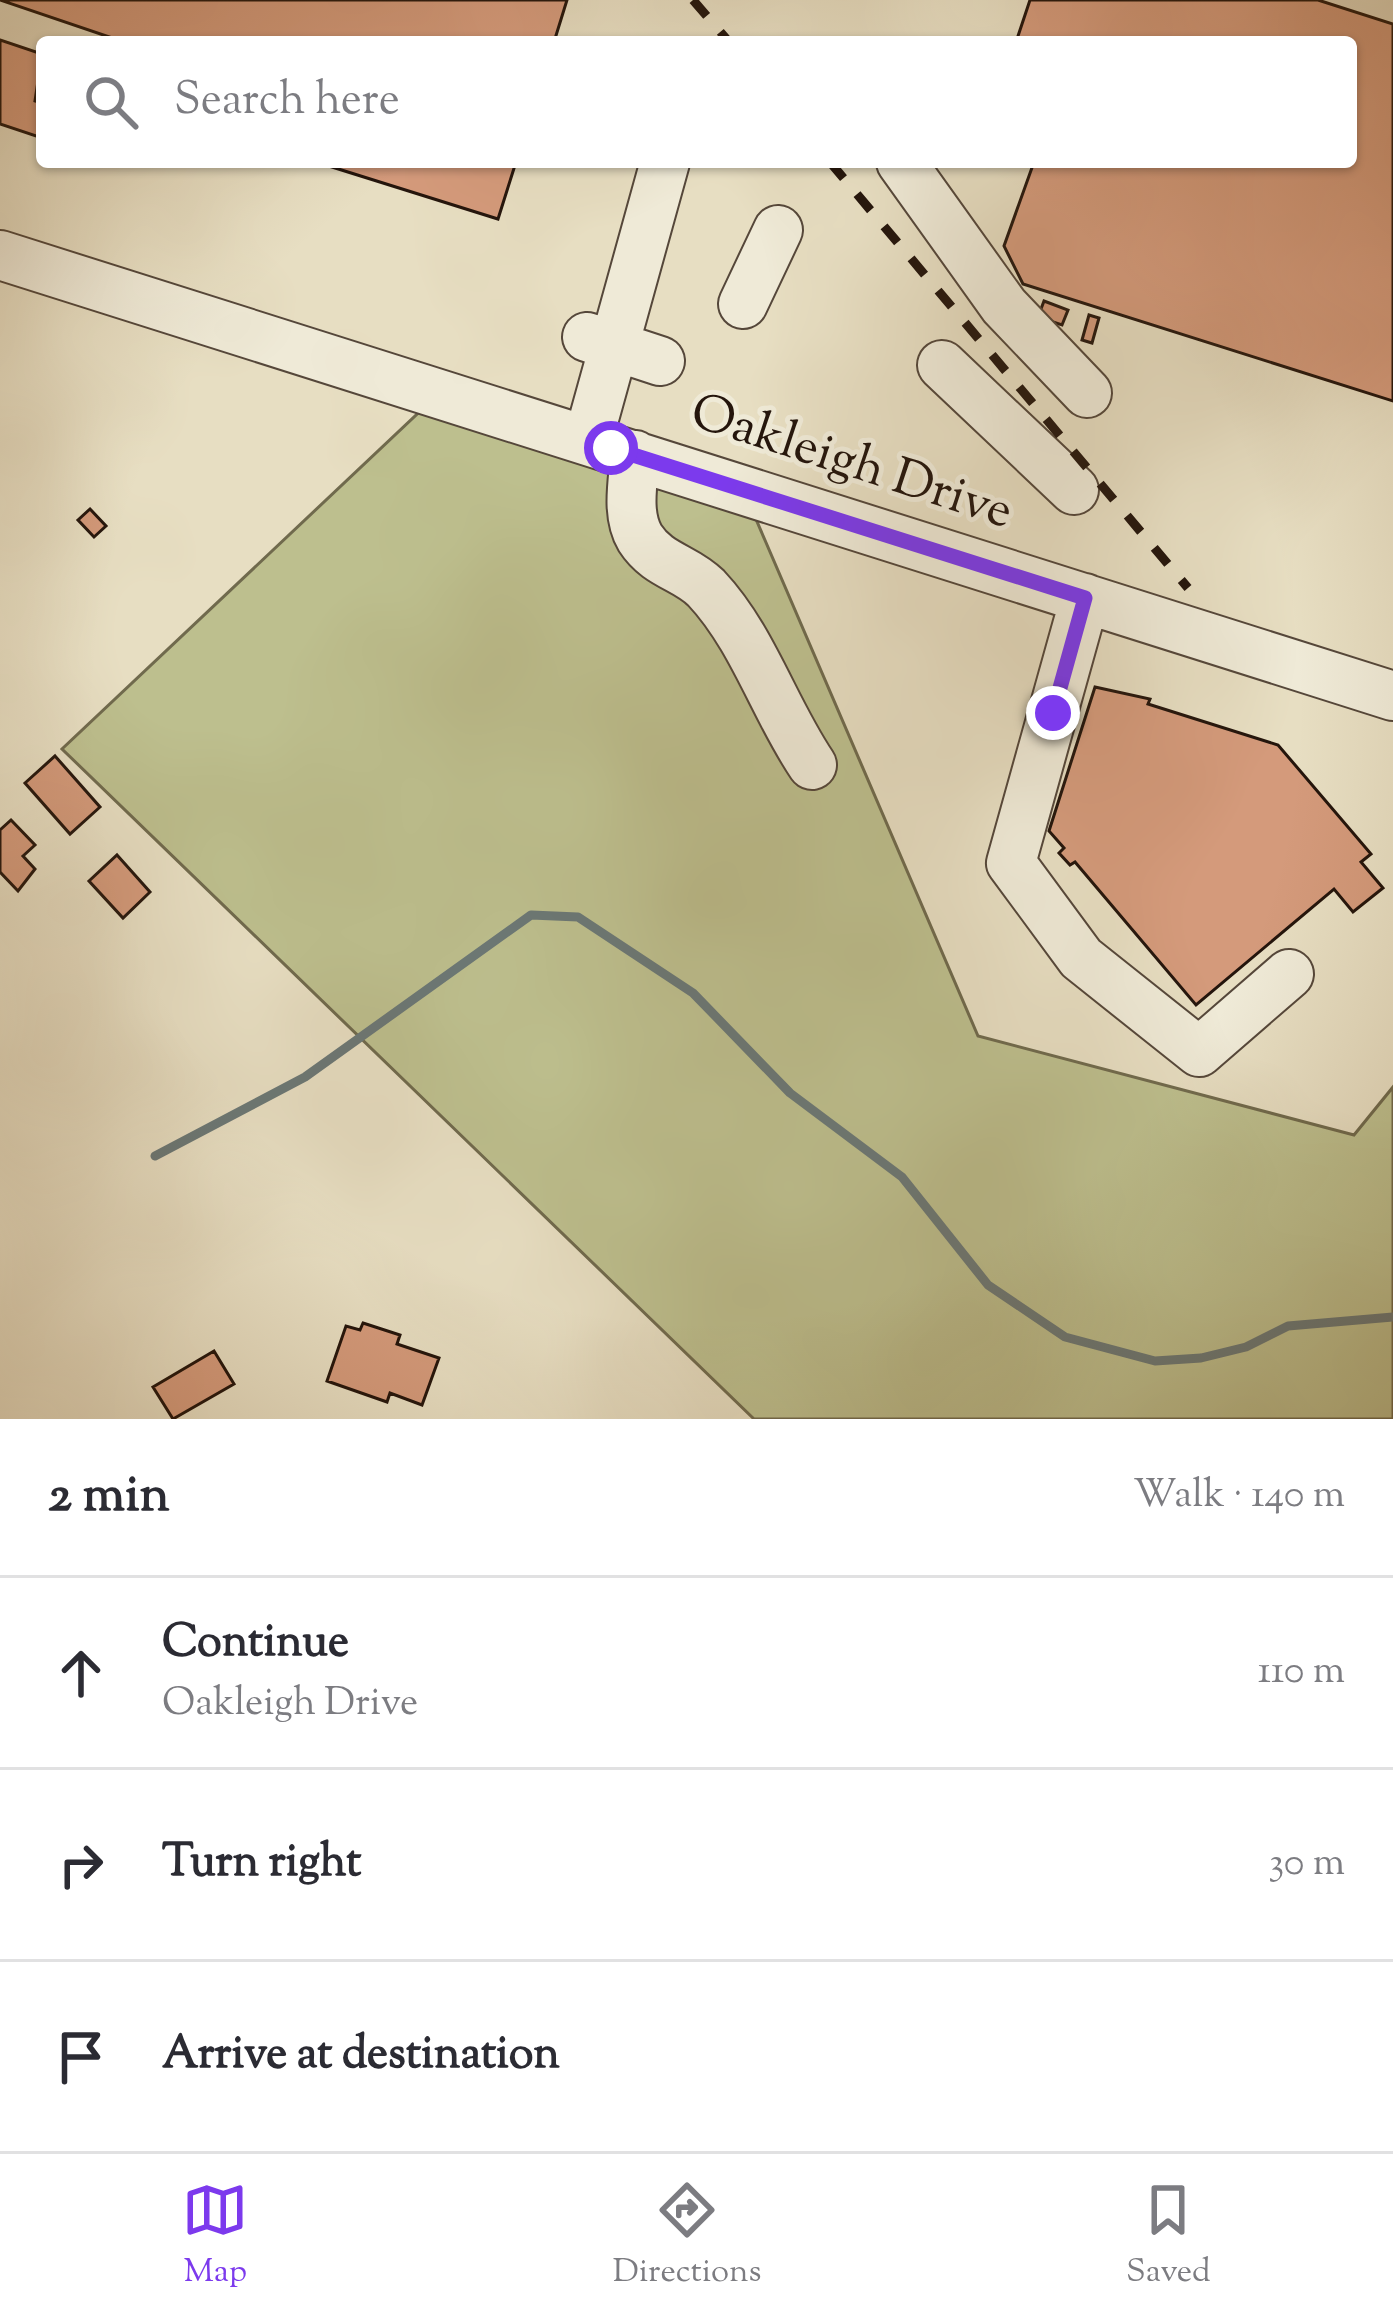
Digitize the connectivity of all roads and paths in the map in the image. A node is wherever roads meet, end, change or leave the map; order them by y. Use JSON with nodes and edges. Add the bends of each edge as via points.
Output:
{"nodes":[{"id":1,"x":664,"y":168,"type":"edge"},
{"id":2,"x":905,"y":168,"type":"edge"},
{"id":3,"x":778,"y":230,"type":"dead end"},
{"id":4,"x":0,"y":255,"type":"edge"},
{"id":5,"x":743,"y":304,"type":"dead end"},
{"id":6,"x":600,"y":342,"type":"junction"},
{"id":7,"x":661,"y":361,"type":"dead end"},
{"id":8,"x":943,"y":365,"type":"dead end"},
{"id":9,"x":1087,"y":393,"type":"dead end"},
{"id":10,"x":588,"y":440,"type":"junction"},
{"id":11,"x":635,"y":455,"type":"junction"},
{"id":12,"x":1074,"y":490,"type":"dead end"},
{"id":13,"x":1085,"y":598,"type":"junction"},
{"id":14,"x":1393,"y":696,"type":"edge"},
{"id":15,"x":812,"y":765,"type":"dead end"},
{"id":16,"x":1289,"y":974,"type":"dead end"}],
"edges":[{"from":1,"to":6,"type":"street","via":[[635,283]]},
{"from":2,"to":9,"type":"street","via":[[1004,306]]},
{"from":3,"to":5,"type":"street"},
{"from":4,"to":10,"type":"street","name":"Oakleigh Drive"},
{"from":6,"to":7,"type":"street"},
{"from":6,"to":10,"type":"street"},
{"from":8,"to":12,"type":"street"},
{"from":10,"to":11,"type":"street","name":"Oakleigh Drive"},
{"from":11,"to":13,"type":"street","name":"Oakleigh Drive"},
{"from":11,"to":15,"type":"street","via":[[631,508],[638,534],[660,563],[703,585],[741,636]]},
{"from":13,"to":14,"type":"street","name":"Oakleigh Drive"},
{"from":13,"to":16,"type":"street","via":[[1011,863],[1081,958],[1199,1052]]}]}
